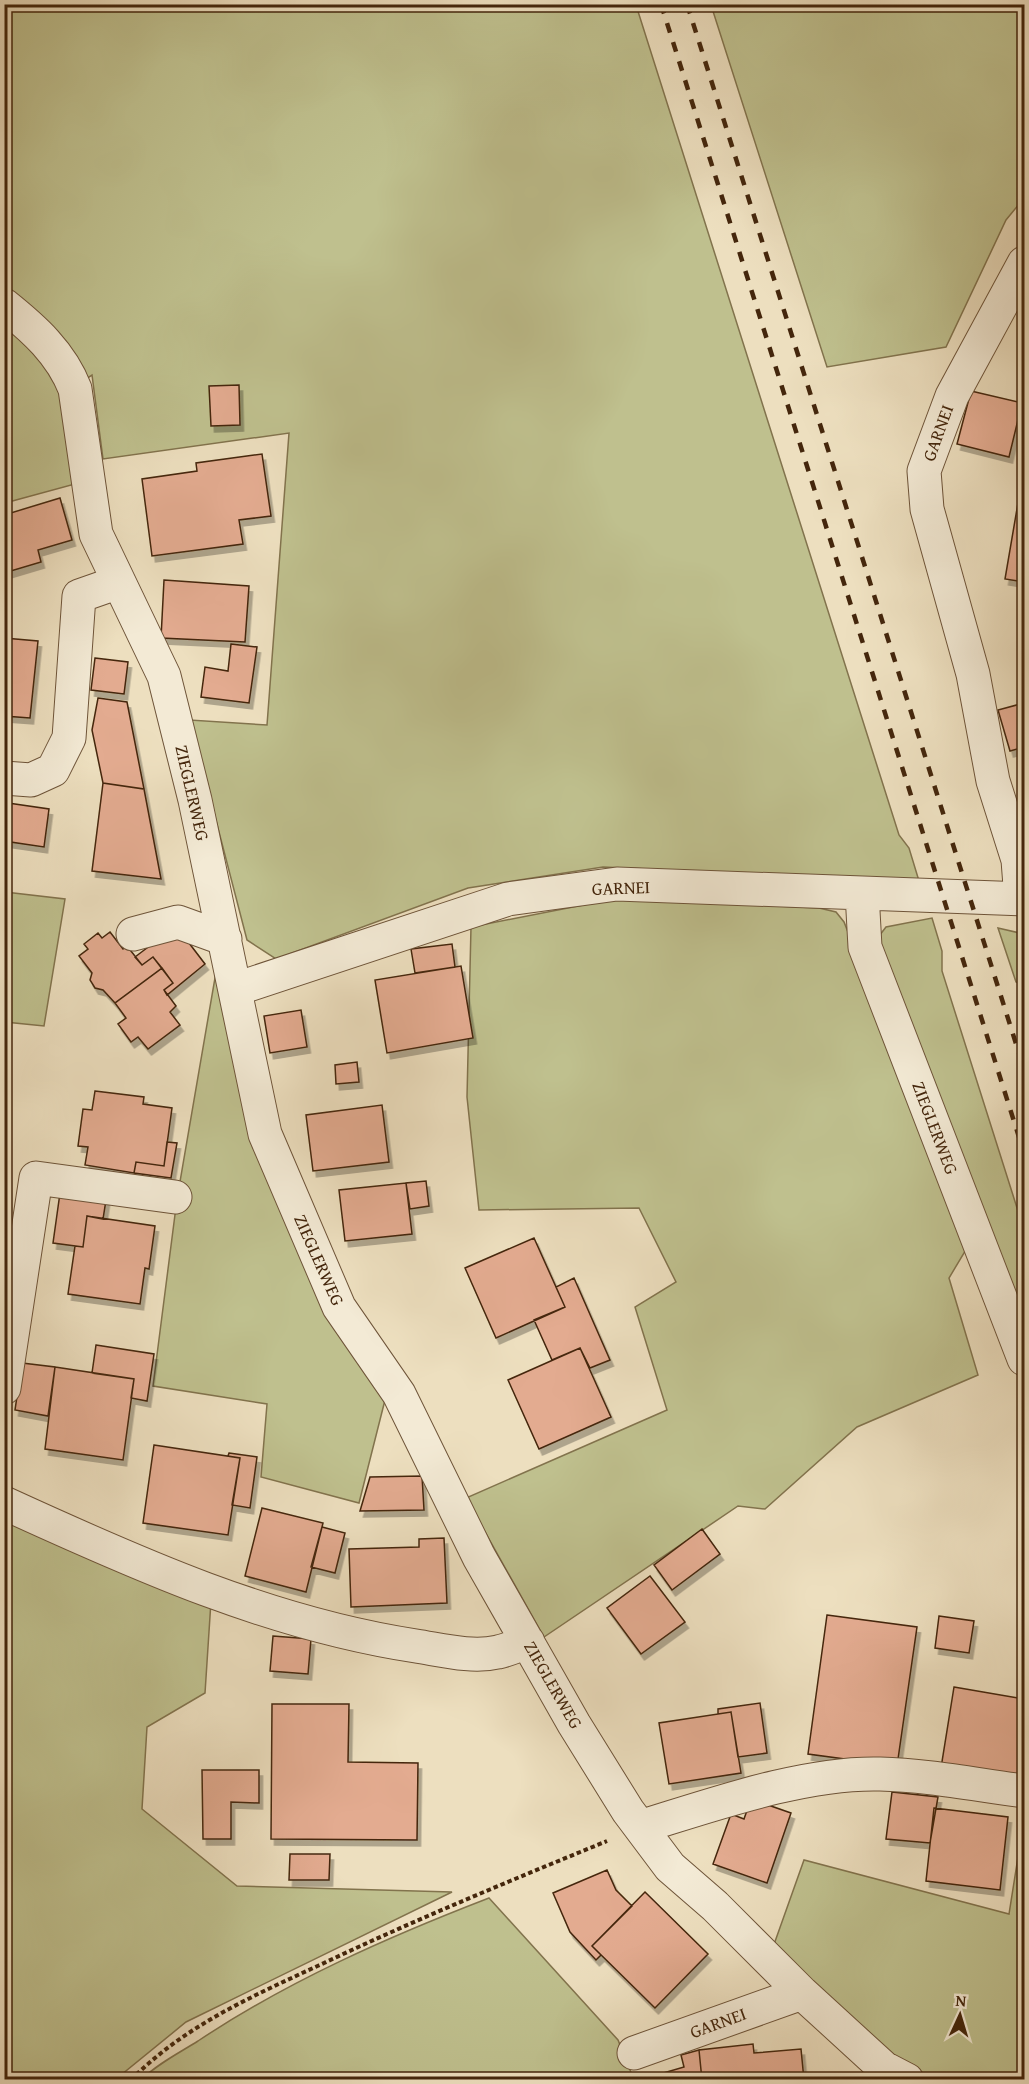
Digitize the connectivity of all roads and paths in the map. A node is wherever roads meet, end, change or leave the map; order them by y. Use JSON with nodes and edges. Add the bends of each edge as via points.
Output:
{"nodes":[{"id":1,"x":1024,"y":263,"type":"edge"},
{"id":2,"x":4,"y":305,"type":"edge"},
{"id":3,"x":120,"y":582,"type":"junction"},
{"id":4,"x":4,"y":778,"type":"edge"},
{"id":5,"x":862,"y":893,"type":"junction"},
{"id":6,"x":1023,"y":899,"type":"edge"},
{"id":7,"x":133,"y":934,"type":"dead end"},
{"id":8,"x":225,"y":939,"type":"junction"},
{"id":9,"x":236,"y":989,"type":"junction"},
{"id":10,"x":175,"y":1197,"type":"dead end"},
{"id":11,"x":1024,"y":1359,"type":"edge"},
{"id":12,"x":4,"y":1388,"type":"edge"},
{"id":13,"x":4,"y":1503,"type":"edge"},
{"id":14,"x":528,"y":1642,"type":"junction"},
{"id":15,"x":1024,"y":1791,"type":"edge"},
{"id":16,"x":640,"y":1827,"type":"junction"},
{"id":17,"x":802,"y":1993,"type":"junction"},
{"id":18,"x":634,"y":2053,"type":"dead end"},
{"id":19,"x":131,"y":2079,"type":"edge"},
{"id":20,"x":907,"y":2079,"type":"edge"}],
"edges":[{"from":1,"to":6,"type":"street","name":"GARNEI","via":[[952,396],[924,471],[927,508],[973,674],[993,781],[1017,860]]},
{"from":2,"to":3,"type":"street","name":"ZIEGLERWEG","via":[[41,334],[70,375],[96,534]]},
{"from":3,"to":4,"type":"street","via":[[79,596],[69,738],[53,770],[31,780]]},
{"from":3,"to":8,"type":"street","name":"ZIEGLERWEG","via":[[164,676]]},
{"from":5,"to":6,"type":"street","name":"GARNEI"},
{"from":5,"to":9,"type":"street","name":"GARNEI","via":[[617,884],[508,899]]},
{"from":5,"to":11,"type":"street","name":"ZIEGLERWEG","via":[[865,947]]},
{"from":7,"to":8,"type":"street","via":[[178,922]]},
{"from":8,"to":9,"type":"street","name":"ZIEGLERWEG"},
{"from":9,"to":14,"type":"street","name":"ZIEGLERWEG","via":[[265,1134],[305,1232],[339,1307],[399,1394],[480,1557]]},
{"from":10,"to":12,"type":"street","via":[[36,1178]]},
{"from":13,"to":14,"type":"street","via":[[142,1567],[310,1623],[376,1640],[456,1653],[496,1652]]},
{"from":14,"to":16,"type":"street","name":"ZIEGLERWEG","via":[[574,1724]]},
{"from":15,"to":16,"type":"street","via":[[879,1774],[816,1779]]},
{"from":16,"to":17,"type":"street","name":"ZIEGLERWEG","via":[[670,1867]]},
{"from":16,"to":19,"type":"path","via":[[385,1934],[239,2002],[185,2033]]},
{"from":17,"to":18,"type":"street","name":"GARNEI"},
{"from":17,"to":20,"type":"street","name":"ZIEGLERWEG","via":[[884,2068]]}]}
